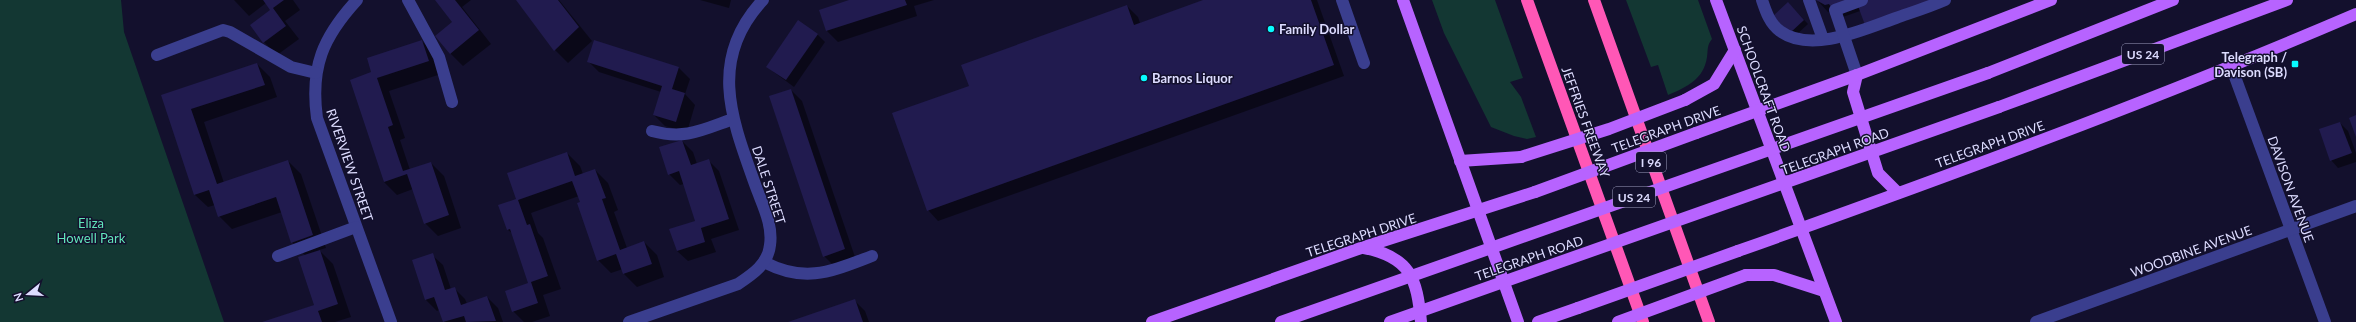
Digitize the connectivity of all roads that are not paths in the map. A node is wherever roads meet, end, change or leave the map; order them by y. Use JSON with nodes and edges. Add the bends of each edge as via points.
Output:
{"nodes":[{"id":1,"x":357,"y":0,"type":"edge"},
{"id":2,"x":408,"y":0,"type":"edge"},
{"id":3,"x":763,"y":0,"type":"edge"},
{"id":4,"x":1342,"y":0,"type":"edge"},
{"id":5,"x":1403,"y":0,"type":"edge"},
{"id":6,"x":1527,"y":0,"type":"edge"},
{"id":7,"x":1594,"y":0,"type":"edge"},
{"id":8,"x":1716,"y":0,"type":"edge"},
{"id":9,"x":1762,"y":0,"type":"edge"},
{"id":10,"x":1809,"y":0,"type":"edge"},
{"id":11,"x":1862,"y":0,"type":"edge"},
{"id":12,"x":1945,"y":0,"type":"edge"},
{"id":13,"x":2051,"y":0,"type":"edge"},
{"id":14,"x":2173,"y":0,"type":"edge"},
{"id":15,"x":2287,"y":0,"type":"edge"},
{"id":16,"x":2026,"y":4,"type":"edge"},
{"id":17,"x":2356,"y":14,"type":"edge"},
{"id":18,"x":1845,"y":36,"type":"junction"},
{"id":19,"x":1823,"y":39,"type":"junction"},
{"id":20,"x":1735,"y":50,"type":"junction"},
{"id":21,"x":157,"y":55,"type":"dead end"},
{"id":22,"x":1364,"y":63,"type":"dead end"},
{"id":23,"x":2231,"y":66,"type":"junction"},
{"id":24,"x":316,"y":72,"type":"junction"},
{"id":25,"x":1857,"y":75,"type":"junction"},
{"id":26,"x":452,"y":102,"type":"dead end"},
{"id":27,"x":1757,"y":111,"type":"junction"},
{"id":28,"x":733,"y":119,"type":"junction"},
{"id":29,"x":652,"y":131,"type":"dead end"},
{"id":30,"x":1460,"y":161,"type":"junction"},
{"id":31,"x":1898,"y":193,"type":"junction"},
{"id":32,"x":2356,"y":206,"type":"edge"},
{"id":33,"x":1479,"y":212,"type":"junction"},
{"id":34,"x":356,"y":227,"type":"junction"},
{"id":35,"x":1801,"y":228,"type":"junction"},
{"id":36,"x":2291,"y":230,"type":"junction"},
{"id":37,"x":1361,"y":248,"type":"junction"},
{"id":38,"x":278,"y":256,"type":"dead end"},
{"id":39,"x":872,"y":256,"type":"dead end"},
{"id":40,"x":764,"y":262,"type":"junction"},
{"id":41,"x":1824,"y":291,"type":"junction"},
{"id":42,"x":390,"y":322,"type":"edge"},
{"id":43,"x":629,"y":322,"type":"edge"},
{"id":44,"x":1152,"y":322,"type":"edge"},
{"id":45,"x":1281,"y":322,"type":"edge"},
{"id":46,"x":1390,"y":322,"type":"edge"},
{"id":47,"x":1421,"y":322,"type":"edge"},
{"id":48,"x":1518,"y":322,"type":"edge"},
{"id":49,"x":1538,"y":322,"type":"edge"},
{"id":50,"x":1618,"y":322,"type":"edge"},
{"id":51,"x":1643,"y":322,"type":"edge"},
{"id":52,"x":1709,"y":322,"type":"edge"},
{"id":53,"x":1836,"y":322,"type":"edge"},
{"id":54,"x":2036,"y":322,"type":"edge"},
{"id":55,"x":2325,"y":322,"type":"edge"}],
"edges":[{"from":1,"to":24,"type":"street","name":"RIVERVIEW STREET","via":[[331,32],[322,50]]},
{"from":2,"to":26,"type":"street","via":[[439,57]]},
{"from":3,"to":28,"type":"street","name":"DALE STREET","via":[[747,22],[733,55],[729,87]]},
{"from":4,"to":22,"type":"street"},
{"from":5,"to":30,"type":"main road"},
{"from":6,"to":51,"type":"highway","name":"JEFFRIES FREEWAY"},
{"from":7,"to":52,"type":"highway","number":"I 96"},
{"from":8,"to":20,"type":"main road","name":"SCHOOLCRAFT ROAD"},
{"from":9,"to":19,"type":"street","via":[[1772,24],[1781,32],[1810,41]]},
{"from":10,"to":19,"type":"street"},
{"from":11,"to":18,"type":"street","via":[[1835,10]]},
{"from":12,"to":18,"type":"street"},
{"from":13,"to":16,"type":"main road","name":"TELEGRAPH DRIVE"},
{"from":14,"to":45,"type":"main road","name":"TELEGRAPH ROAD","number":"US 24","bridge":true,"via":[[1988,73]]},
{"from":15,"to":46,"type":"main road","name":"TELEGRAPH ROAD","number":"US 24","bridge":true,"via":[[1999,108]]},
{"from":16,"to":25,"type":"main road","name":"TELEGRAPH DRIVE"},
{"from":17,"to":23,"type":"main road","name":"TELEGRAPH DRIVE"},
{"from":18,"to":19,"type":"street"},
{"from":18,"to":25,"type":"street"},
{"from":20,"to":27,"type":"main road","name":"SCHOOLCRAFT ROAD"},
{"from":20,"to":30,"type":"main road","bridge":true,"via":[[1714,84],[1685,100],[1609,129],[1521,157]]},
{"from":21,"to":24,"type":"street","via":[[223,30],[291,67]]},
{"from":23,"to":31,"type":"main road","name":"TELEGRAPH DRIVE"},
{"from":23,"to":36,"type":"street","name":"DAVISON AVENUE"},
{"from":24,"to":34,"type":"street","name":"RIVERVIEW STREET","via":[[314,95],[317,118]]},
{"from":25,"to":27,"type":"main road","name":"TELEGRAPH DRIVE"},
{"from":25,"to":31,"type":"main road","via":[[1853,92],[1878,173]]},
{"from":27,"to":33,"type":"main road","name":"TELEGRAPH DRIVE","bridge":true},
{"from":27,"to":35,"type":"main road","name":"SCHOOLCRAFT ROAD"},
{"from":28,"to":29,"type":"street","via":[[687,135],[667,135]]},
{"from":28,"to":40,"type":"street","name":"DALE STREET","via":[[770,227],[770,246]]},
{"from":30,"to":33,"type":"main road"},
{"from":31,"to":35,"type":"main road","name":"TELEGRAPH DRIVE"},
{"from":32,"to":36,"type":"street","name":"WOODBINE AVENUE"},
{"from":33,"to":37,"type":"main road","name":"TELEGRAPH DRIVE"},
{"from":33,"to":48,"type":"main road"},
{"from":34,"to":38,"type":"street"},
{"from":34,"to":42,"type":"street","name":"RIVERVIEW STREET"},
{"from":35,"to":41,"type":"main road","name":"SCHOOLCRAFT ROAD"},
{"from":35,"to":49,"type":"main road","name":"TELEGRAPH DRIVE","bridge":true},
{"from":36,"to":54,"type":"street","name":"WOODBINE AVENUE"},
{"from":36,"to":55,"type":"street","name":"DAVISON AVENUE"},
{"from":37,"to":44,"type":"main road","name":"TELEGRAPH DRIVE"},
{"from":37,"to":47,"type":"main road","via":[[1380,251],[1397,259],[1411,274],[1419,301]]},
{"from":39,"to":40,"type":"street","via":[[826,273],[808,274],[782,270]]},
{"from":40,"to":43,"type":"street","name":"DALE STREET","via":[[754,274],[738,284]]},
{"from":41,"to":50,"type":"main road","bridge":true,"via":[[1774,275],[1746,275]]},
{"from":41,"to":53,"type":"main road","name":"SCHOOLCRAFT ROAD"}]}
